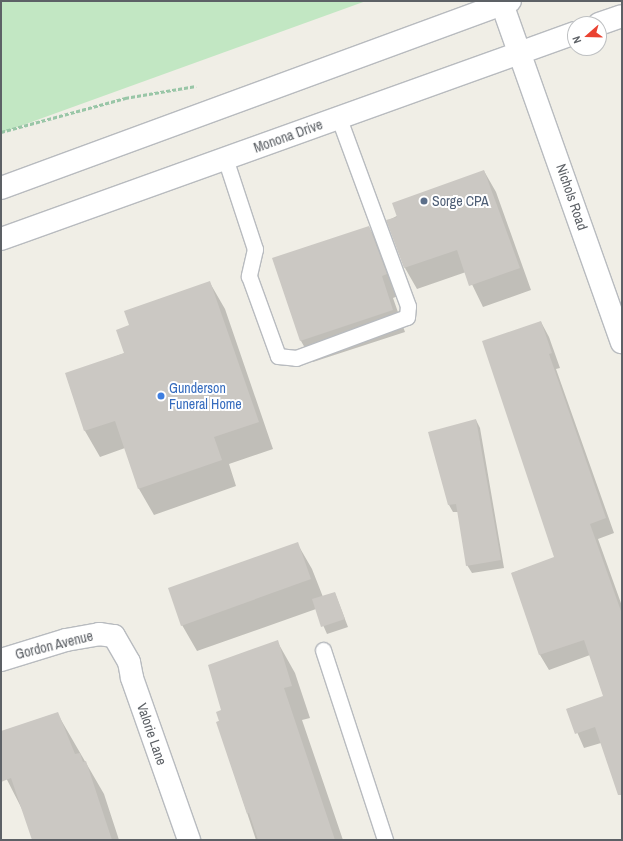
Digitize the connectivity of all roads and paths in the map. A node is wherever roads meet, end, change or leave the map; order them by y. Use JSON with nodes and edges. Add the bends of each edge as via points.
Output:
{"nodes":[{"id":1,"x":504,"y":2,"type":"edge"},
{"id":2,"x":622,"y":16,"type":"edge"},
{"id":3,"x":607,"y":21,"type":"edge"},
{"id":4,"x":567,"y":36,"type":"edge"},
{"id":5,"x":521,"y":52,"type":"junction"},
{"id":6,"x":197,"y":86,"type":"dead end"},
{"id":7,"x":339,"y":118,"type":"junction"},
{"id":8,"x":1,"y":132,"type":"edge"},
{"id":9,"x":225,"y":158,"type":"junction"},
{"id":10,"x":1,"y":188,"type":"edge"},
{"id":11,"x":1,"y":239,"type":"edge"},
{"id":12,"x":622,"y":342,"type":"edge"},
{"id":13,"x":108,"y":635,"type":"joint"},
{"id":14,"x":323,"y":650,"type":"dead end"},
{"id":15,"x":1,"y":660,"type":"edge"},
{"id":16,"x":189,"y":840,"type":"edge"},
{"id":17,"x":385,"y":840,"type":"edge"}],
"edges":[{"from":1,"to":5,"type":"street","name":"Nichols Road"},
{"from":1,"to":10,"type":"street"},
{"from":2,"to":3,"type":"street"},
{"from":4,"to":5,"type":"street","name":"Monona Drive"},
{"from":5,"to":7,"type":"street","name":"Monona Drive"},
{"from":5,"to":12,"type":"street","name":"Nichols Road"},
{"from":6,"to":8,"type":"path","via":[[125,98]]},
{"from":7,"to":9,"type":"street","name":"Monona Drive"},
{"from":7,"to":9,"type":"lane","via":[[408,306],[407,317],[296,358],[278,356],[249,276],[255,249]]},
{"from":9,"to":11,"type":"street","name":"Monona Drive"},
{"from":13,"to":15,"type":"street","name":"Gordon Avenue","via":[[99,634],[66,640]]},
{"from":13,"to":16,"type":"street","name":"Valorie Lane","via":[[114,636],[130,662],[132,678]]},
{"from":14,"to":17,"type":"lane"}]}
